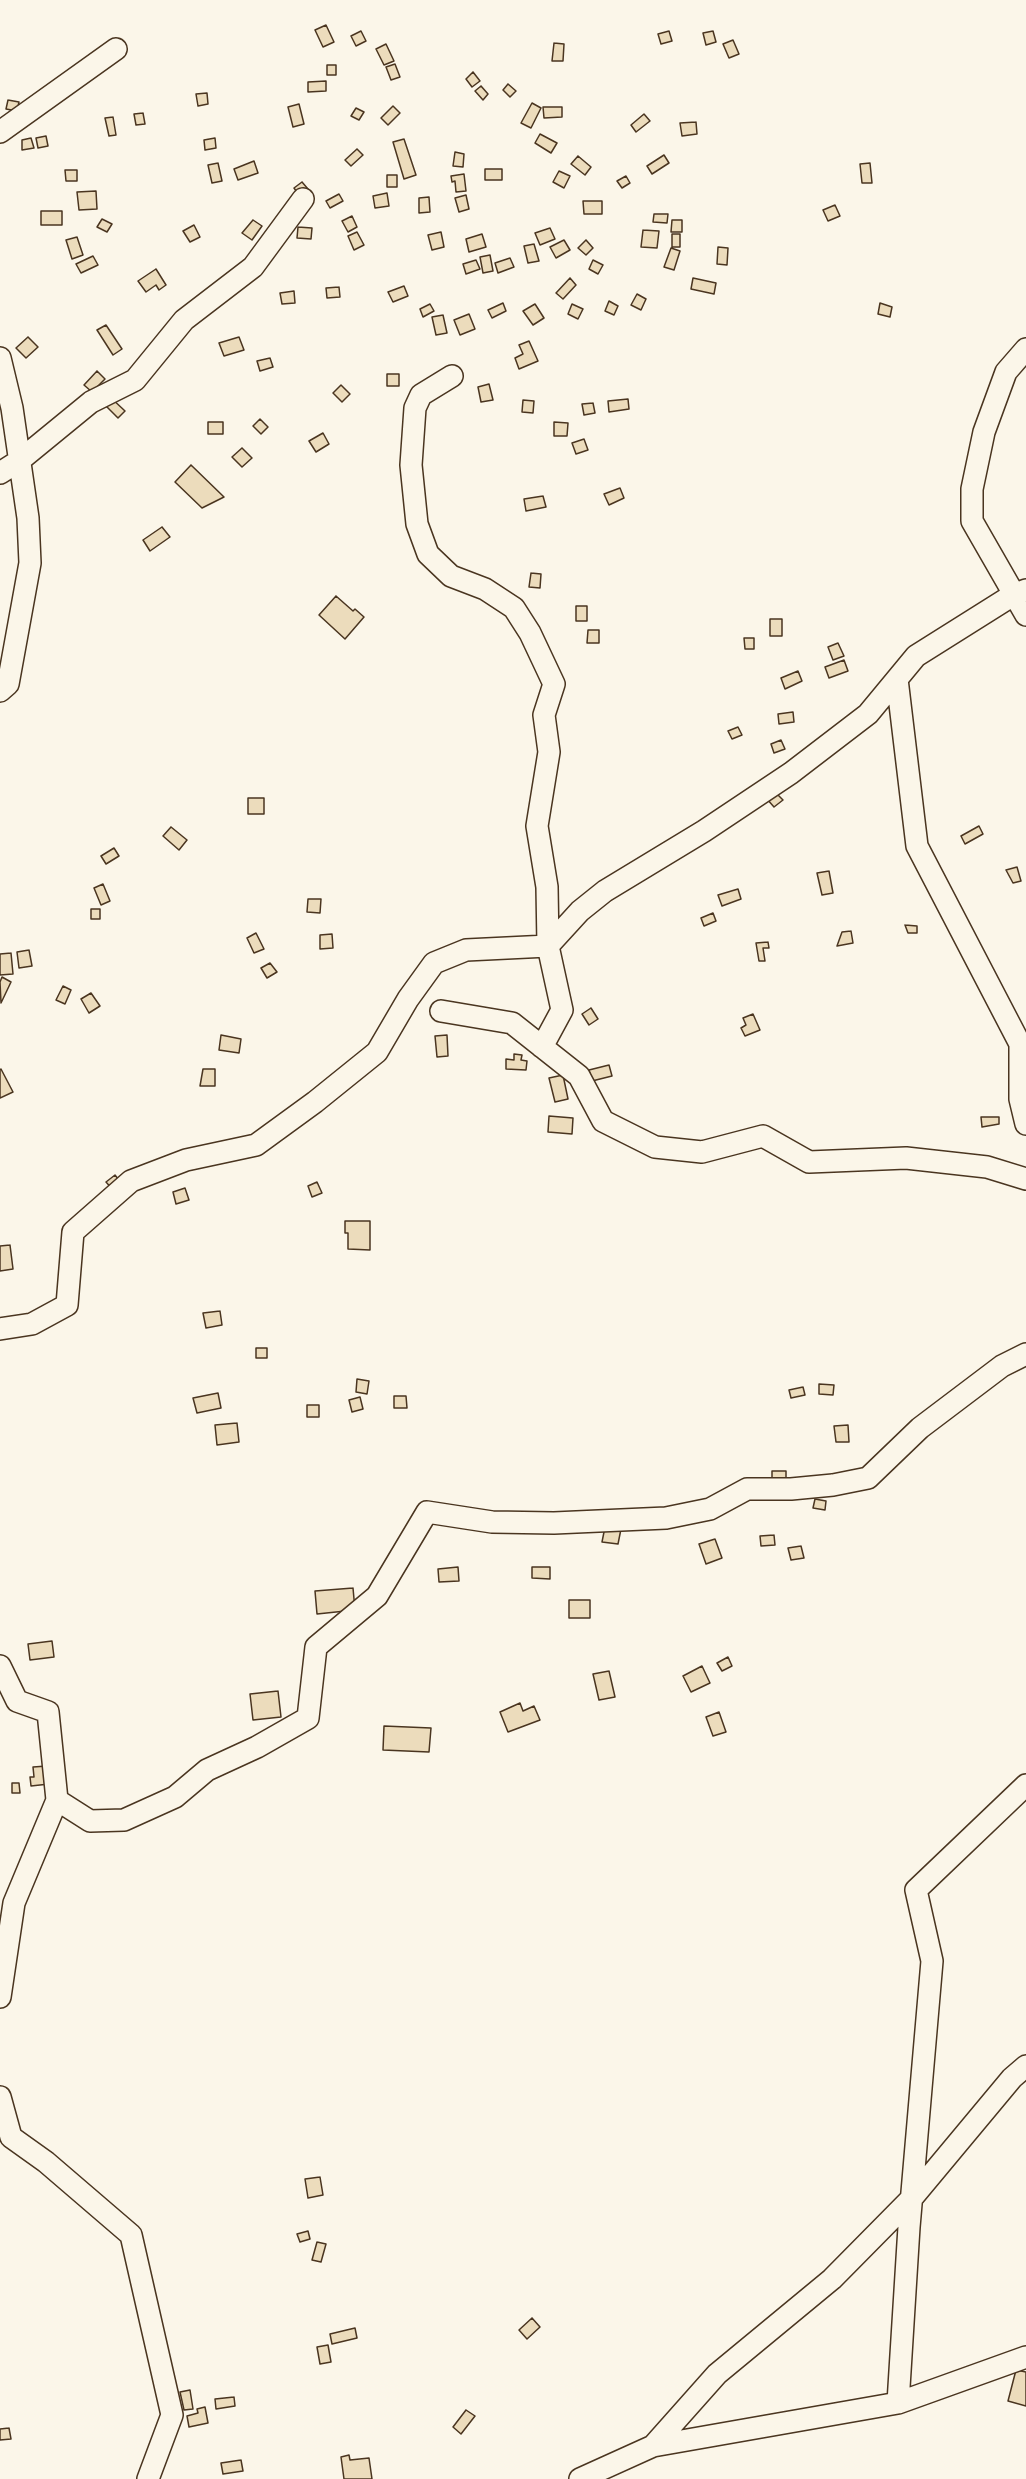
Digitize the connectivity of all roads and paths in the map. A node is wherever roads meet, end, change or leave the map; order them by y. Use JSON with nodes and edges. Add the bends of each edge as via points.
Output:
{"nodes":[{"id":1,"x":116,"y":49,"type":"dead end"},
{"id":2,"x":0,"y":132,"type":"edge"},
{"id":3,"x":303,"y":200,"type":"dead end"},
{"id":4,"x":1026,"y":349,"type":"edge"},
{"id":5,"x":0,"y":358,"type":"edge"},
{"id":6,"x":452,"y":376,"type":"dead end"},
{"id":7,"x":20,"y":461,"type":"junction"},
{"id":8,"x":0,"y":473,"type":"edge"},
{"id":9,"x":1019,"y":592,"type":"edge"},
{"id":10,"x":1026,"y":615,"type":"edge"},
{"id":11,"x":897,"y":679,"type":"junction"},
{"id":12,"x":0,"y":691,"type":"edge"},
{"id":13,"x":548,"y":946,"type":"junction"},
{"id":14,"x":441,"y":1011,"type":"dead end"},
{"id":15,"x":542,"y":1047,"type":"junction"},
{"id":16,"x":1026,"y":1124,"type":"edge"},
{"id":17,"x":1026,"y":1179,"type":"edge"},
{"id":18,"x":0,"y":1329,"type":"edge"},
{"id":19,"x":1026,"y":1354,"type":"edge"},
{"id":20,"x":0,"y":1666,"type":"edge"},
{"id":21,"x":1026,"y":1785,"type":"edge"},
{"id":22,"x":57,"y":1800,"type":"junction"},
{"id":23,"x":0,"y":1997,"type":"edge"},
{"id":24,"x":1026,"y":2066,"type":"edge"},
{"id":25,"x":0,"y":2097,"type":"edge"},
{"id":26,"x":912,"y":2198,"type":"junction"},
{"id":27,"x":1026,"y":2357,"type":"edge"},
{"id":28,"x":898,"y":2403,"type":"junction"},
{"id":29,"x":653,"y":2446,"type":"junction"},
{"id":30,"x":148,"y":2479,"type":"edge"},
{"id":31,"x":580,"y":2479,"type":"edge"}],
"edges":[{"from":1,"to":2,"type":"street"},
{"from":3,"to":7,"type":"street","via":[[253,267],[184,320],[135,380],[90,402]]},
{"from":4,"to":9,"type":"street","via":[[1006,372],[984,432],[972,489],[972,521]]},
{"from":5,"to":7,"type":"street"},
{"from":6,"to":13,"type":"street","via":[[421,395],[415,408],[411,465],[417,524],[428,554],[451,576],[485,589],[514,608],[554,684],[544,715],[549,752],[537,826],[547,887]]},
{"from":7,"to":8,"type":"street"},
{"from":7,"to":12,"type":"street","via":[[30,563],[8,684]]},
{"from":9,"to":10,"type":"street"},
{"from":9,"to":11,"type":"street","via":[[916,656]]},
{"from":11,"to":13,"type":"street","via":[[868,714],[791,773],[605,891]]},
{"from":11,"to":16,"type":"street","via":[[917,846],[1020,1044],[1020,1100]]},
{"from":13,"to":15,"type":"street","via":[[562,1010]]},
{"from":13,"to":18,"type":"street","via":[[466,950],[434,963],[377,1052],[256,1145],[186,1160],[130,1181],[73,1232],[67,1305],[32,1324]]},
{"from":14,"to":15,"type":"street","via":[[512,1023]]},
{"from":15,"to":17,"type":"street","via":[[579,1077],[603,1120],[654,1147],[702,1152],[763,1136],[809,1162],[906,1158],[987,1167]]},
{"from":19,"to":22,"type":"street","via":[[1002,1366],[920,1428],[868,1478],[791,1489],[747,1489],[710,1509],[666,1518],[492,1522],[427,1512],[377,1596],[316,1647],[308,1718],[207,1770],[175,1797],[124,1820],[90,1821]]},
{"from":20,"to":22,"type":"street","via":[[17,1701],[48,1712]]},
{"from":21,"to":26,"type":"street","via":[[916,1890],[932,1961]]},
{"from":22,"to":23,"type":"street","via":[[14,1903]]},
{"from":24,"to":26,"type":"street"},
{"from":25,"to":30,"type":"street","via":[[11,2137],[131,2235],[172,2415]]},
{"from":26,"to":28,"type":"street"},
{"from":26,"to":29,"type":"street","via":[[832,2279],[717,2374]]},
{"from":27,"to":28,"type":"street"},
{"from":28,"to":29,"type":"street"},
{"from":29,"to":31,"type":"street"}]}
